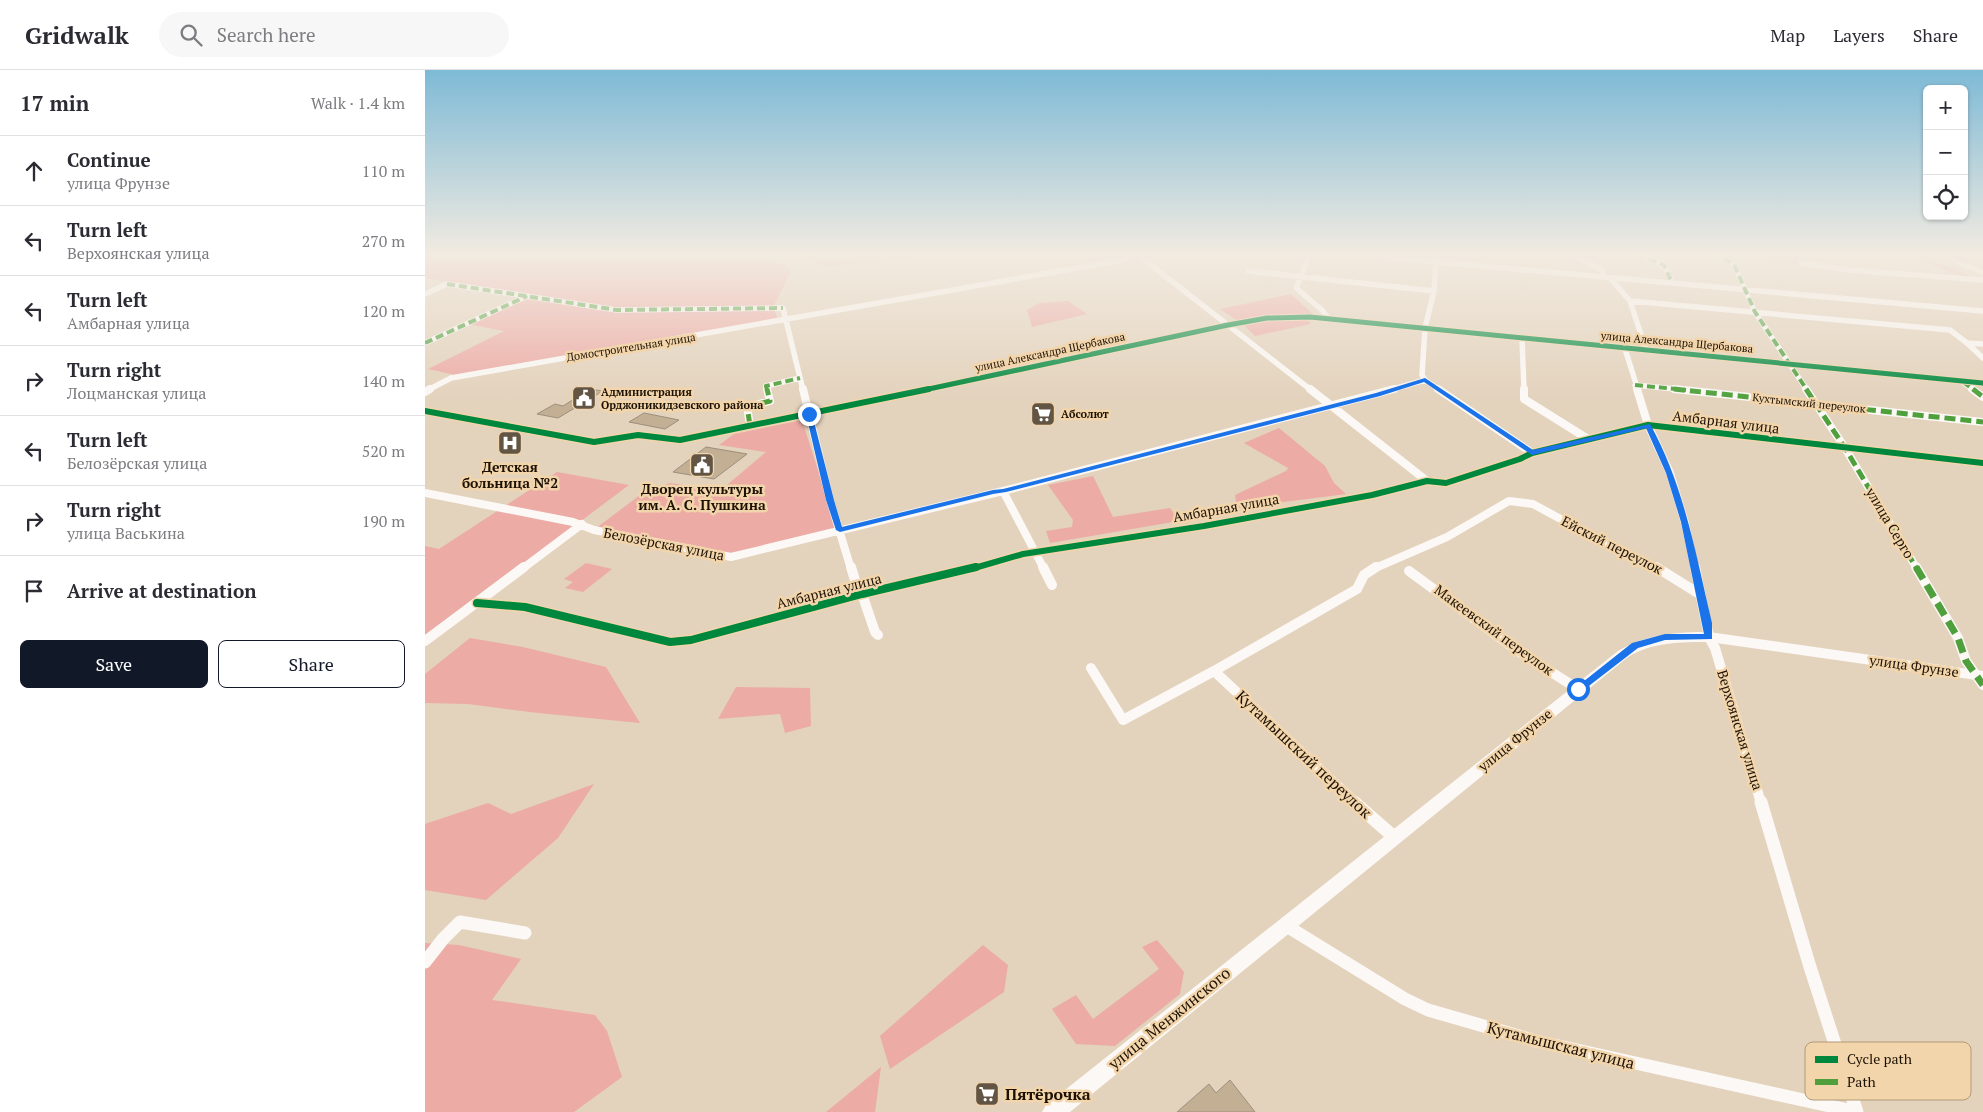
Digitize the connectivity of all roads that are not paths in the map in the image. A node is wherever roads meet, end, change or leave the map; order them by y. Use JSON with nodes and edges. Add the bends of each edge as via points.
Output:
{"nodes":[{"id":1,"x":513,"y":303,"type":"edge"},
{"id":2,"x":570,"y":303,"type":"edge"},
{"id":3,"x":884,"y":303,"type":"edge"},
{"id":4,"x":1199,"y":303,"type":"edge"},
{"id":5,"x":1311,"y":303,"type":"edge"},
{"id":6,"x":1431,"y":303,"type":"edge"},
{"id":7,"x":1631,"y":303,"type":"edge"},
{"id":8,"x":1648,"y":303,"type":"edge"},
{"id":9,"x":1751,"y":303,"type":"edge"},
{"id":10,"x":1888,"y":303,"type":"edge"},
{"id":11,"x":1983,"y":311,"type":"edge"},
{"id":12,"x":1755,"y":312,"type":"junction"},
{"id":13,"x":1329,"y":319,"type":"junction"},
{"id":14,"x":786,"y":320,"type":"junction"},
{"id":15,"x":1228,"y":325,"type":"junction"},
{"id":16,"x":1425,"y":328,"type":"junction"},
{"id":17,"x":1523,"y":338,"type":"junction"},
{"id":18,"x":425,"y":343,"type":"edge"},
{"id":19,"x":1967,"y":343,"type":"junction"},
{"id":20,"x":1983,"y":344,"type":"edge"},
{"id":21,"x":1625,"y":348,"type":"junction"},
{"id":22,"x":1646,"y":350,"type":"junction"},
{"id":23,"x":1983,"y":358,"type":"edge"},
{"id":24,"x":1791,"y":364,"type":"junction"},
{"id":25,"x":800,"y":378,"type":"junction"},
{"id":26,"x":1425,"y":380,"type":"junction"},
{"id":27,"x":1961,"y":381,"type":"junction"},
{"id":28,"x":1983,"y":383,"type":"edge"},
{"id":29,"x":1635,"y":385,"type":"junction"},
{"id":30,"x":425,"y":392,"type":"edge"},
{"id":31,"x":1983,"y":397,"type":"edge"},
{"id":32,"x":1817,"y":404,"type":"junction"},
{"id":33,"x":1331,"y":406,"type":"junction"},
{"id":34,"x":425,"y":411,"type":"edge"},
{"id":35,"x":809,"y":414,"type":"junction"},
{"id":36,"x":1983,"y":422,"type":"edge"},
{"id":37,"x":750,"y":425,"type":"junction"},
{"id":38,"x":1648,"y":425,"type":"junction"},
{"id":39,"x":1588,"y":438,"type":"junction"},
{"id":40,"x":1845,"y":448,"type":"junction"},
{"id":41,"x":1532,"y":453,"type":"junction"},
{"id":42,"x":1983,"y":464,"type":"edge"},
{"id":43,"x":1427,"y":481,"type":"junction"},
{"id":44,"x":1003,"y":491,"type":"junction"},
{"id":45,"x":425,"y":493,"type":"edge"},
{"id":46,"x":582,"y":524,"type":"junction"},
{"id":47,"x":840,"y":530,"type":"junction"},
{"id":48,"x":1035,"y":552,"type":"junction"},
{"id":49,"x":1409,"y":571,"type":"dead end"},
{"id":50,"x":1051,"y":585,"type":"dead end"},
{"id":51,"x":862,"y":594,"type":"junction"},
{"id":52,"x":1701,"y":595,"type":"junction"},
{"id":53,"x":477,"y":603,"type":"junction"},
{"id":54,"x":878,"y":635,"type":"dead end"},
{"id":55,"x":1709,"y":637,"type":"junction"},
{"id":56,"x":425,"y":641,"type":"edge"},
{"id":57,"x":1091,"y":668,"type":"dead end"},
{"id":58,"x":1214,"y":671,"type":"junction"},
{"id":59,"x":1981,"y":679,"type":"edge"},
{"id":60,"x":1578,"y":689,"type":"junction"},
{"id":61,"x":1394,"y":837,"type":"junction"},
{"id":62,"x":1285,"y":925,"type":"junction"},
{"id":63,"x":525,"y":934,"type":"dead end"},
{"id":64,"x":425,"y":962,"type":"edge"},
{"id":65,"x":1834,"y":1042,"type":"edge"},
{"id":66,"x":1853,"y":1100,"type":"edge"},
{"id":67,"x":1053,"y":1112,"type":"edge"},
{"id":68,"x":1857,"y":1112,"type":"edge"}],
"edges":[{"from":1,"to":18,"type":"street"},
{"from":2,"to":14,"type":"street","via":[[617,310],[783,308]]},
{"from":3,"to":14,"type":"street","name":"Домостроительная улица"},
{"from":4,"to":15,"type":"street"},
{"from":5,"to":13,"type":"street"},
{"from":6,"to":16,"type":"street"},
{"from":7,"to":22,"type":"street"},
{"from":8,"to":12,"type":"street"},
{"from":9,"to":12,"type":"street","name":"улица Серго"},
{"from":10,"to":11,"type":"street"},
{"from":12,"to":19,"type":"street","via":[[1950,330]]},
{"from":12,"to":24,"type":"street","name":"улица Серго"},
{"from":13,"to":15,"type":"street","name":"улица Александра Щербакова","via":[[1267,318]]},
{"from":13,"to":16,"type":"street","name":"улица Александра Щербакова"},
{"from":14,"to":25,"type":"street"},
{"from":14,"to":30,"type":"street","name":"Домостроительная улица","via":[[451,378]]},
{"from":15,"to":33,"type":"street"},
{"from":15,"to":35,"type":"street","name":"улица Александра Щербакова"},
{"from":16,"to":17,"type":"street","name":"улица Александра Щербакова"},
{"from":16,"to":26,"type":"street","via":[[1422,375]]},
{"from":17,"to":21,"type":"street","name":"улица Александра Щербакова"},
{"from":17,"to":39,"type":"street","via":[[1524,399]]},
{"from":19,"to":20,"type":"street"},
{"from":19,"to":23,"type":"street"},
{"from":21,"to":22,"type":"street","name":"улица Александра Щербакова"},
{"from":21,"to":29,"type":"street","name":"Верхоянская улица"},
{"from":22,"to":24,"type":"street","name":"улица Александра Щербакова"},
{"from":24,"to":27,"type":"street","name":"улица Александра Щербакова"},
{"from":24,"to":32,"type":"street","name":"улица Серго"},
{"from":25,"to":35,"type":"street"},
{"from":25,"to":37,"type":"street","via":[[766,386],[770,401],[747,407]]},
{"from":26,"to":33,"type":"street","name":"Белозёрская улица"},
{"from":26,"to":41,"type":"street"},
{"from":27,"to":28,"type":"street","name":"улица Александра Щербакова"},
{"from":27,"to":31,"type":"street"},
{"from":29,"to":32,"type":"street","name":"Кухтымский переулок"},
{"from":29,"to":38,"type":"street","name":"Верхоянская улица"},
{"from":32,"to":36,"type":"street","name":"Кухтымский переулок"},
{"from":32,"to":40,"type":"street","name":"улица Серго"},
{"from":33,"to":43,"type":"street"},
{"from":33,"to":44,"type":"street","name":"Белозёрская улица"},
{"from":34,"to":37,"type":"street","name":"улица Александра Щербакова","via":[[594,442],[638,435],[680,440]]},
{"from":35,"to":37,"type":"street","name":"улица Александра Щербакова"},
{"from":35,"to":47,"type":"street"},
{"from":38,"to":39,"type":"street","name":"Амбарная улица"},
{"from":38,"to":40,"type":"street","name":"Амбарная улица"},
{"from":38,"to":52,"type":"street","name":"Верхоянская улица","via":[[1685,522]]},
{"from":39,"to":41,"type":"street","name":"Амбарная улица"},
{"from":40,"to":42,"type":"street","name":"Амбарная улица"},
{"from":40,"to":59,"type":"street","name":"улица Серго","via":[[1957,638],[1966,661]]},
{"from":41,"to":43,"type":"street","name":"Амбарная улица","via":[[1446,483]]},
{"from":43,"to":48,"type":"street","name":"Амбарная улица","via":[[1372,495],[1204,526]]},
{"from":44,"to":47,"type":"street","name":"Белозёрская улица"},
{"from":44,"to":48,"type":"street"},
{"from":45,"to":46,"type":"street","name":"Белозёрская улица"},
{"from":46,"to":47,"type":"street","name":"Белозёрская улица","via":[[594,530],[731,557]]},
{"from":46,"to":53,"type":"street"},
{"from":47,"to":51,"type":"street"},
{"from":48,"to":50,"type":"street"},
{"from":48,"to":51,"type":"street","name":"Амбарная улица"},
{"from":49,"to":60,"type":"street","name":"Макеевский переулок","via":[[1518,651]]},
{"from":51,"to":53,"type":"street","name":"Амбарная улица","via":[[691,640],[670,642],[525,607]]},
{"from":51,"to":54,"type":"street"},
{"from":52,"to":55,"type":"street","name":"Верхоянская улица"},
{"from":52,"to":58,"type":"street","name":"Ейский переулок","via":[[1654,566],[1533,504],[1509,501],[1447,536],[1372,568],[1357,589]]},
{"from":53,"to":56,"type":"street"},
{"from":55,"to":59,"type":"street","name":"улица Фрунзе"},
{"from":55,"to":60,"type":"street","name":"улица Фрунзе","via":[[1665,637],[1635,646]]},
{"from":55,"to":65,"type":"street","name":"Верхоянская улица"},
{"from":57,"to":58,"type":"street","via":[[1123,720]]},
{"from":58,"to":61,"type":"street","name":"Кутамышский переулок"},
{"from":60,"to":61,"type":"street","name":"улица Фрунзе"},
{"from":61,"to":62,"type":"street","name":"улица Фрунзе"},
{"from":62,"to":67,"type":"street","name":"улица Менжинского"},
{"from":62,"to":68,"type":"street","name":"Кутамышская улица","via":[[1428,1010],[1536,1041]]},
{"from":63,"to":64,"type":"street","via":[[460,922]]},
{"from":66,"to":68,"type":"street","name":"Верхоянская улица"}]}
